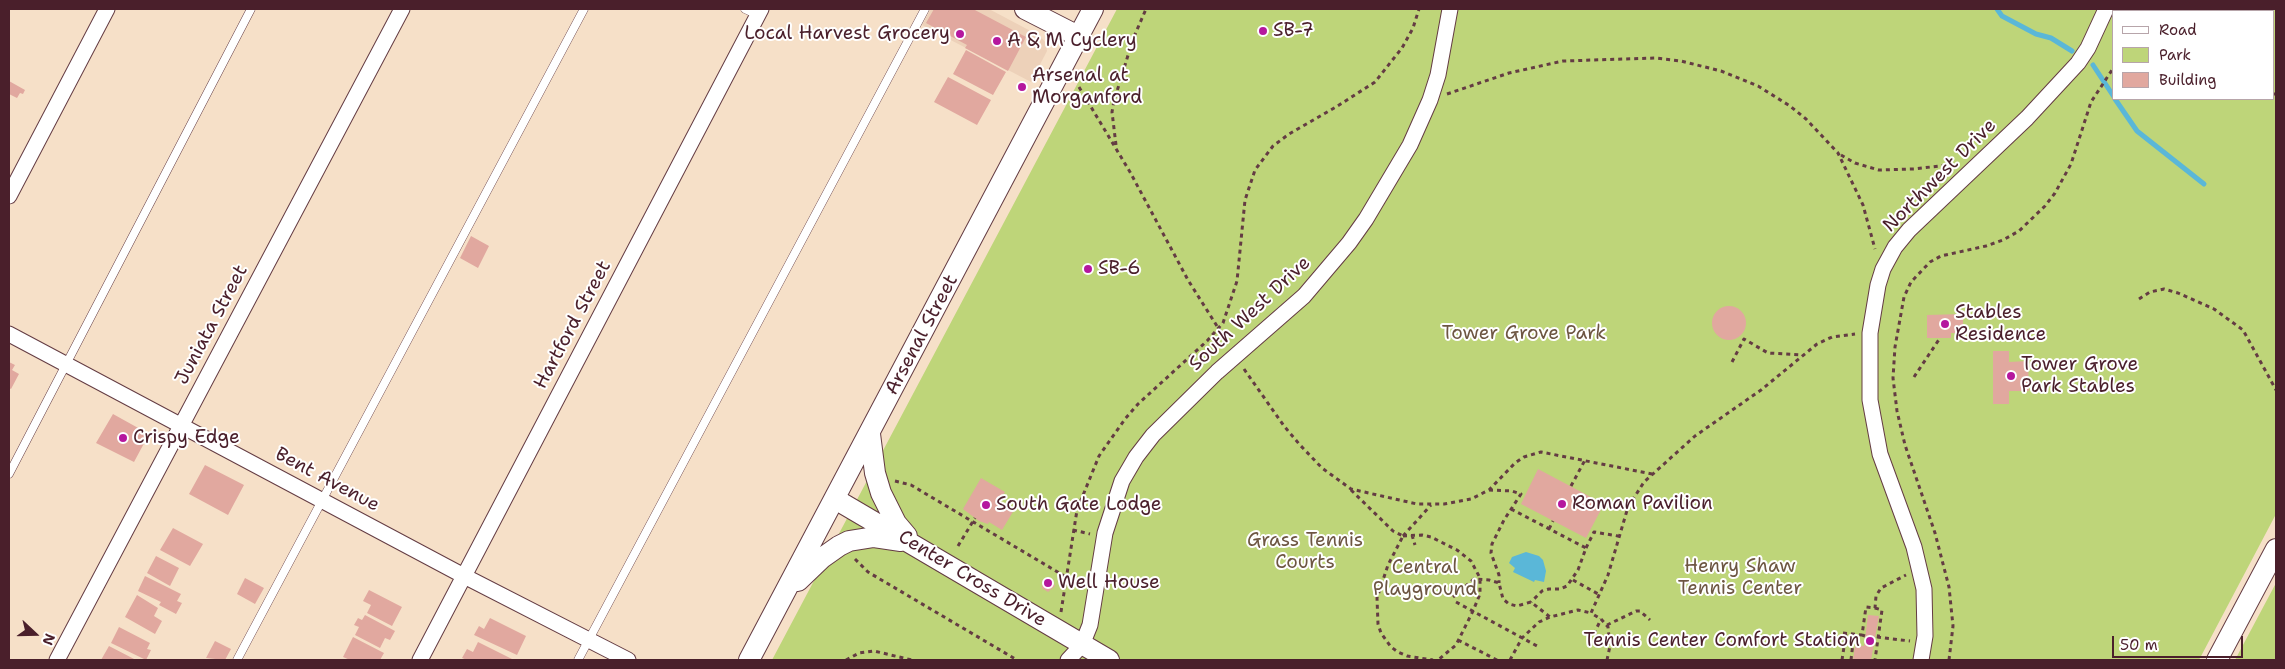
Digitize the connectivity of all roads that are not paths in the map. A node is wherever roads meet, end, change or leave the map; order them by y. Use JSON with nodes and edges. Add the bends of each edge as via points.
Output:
{"nodes":[{"id":1,"x":107,"y":9,"type":"edge"},
{"id":2,"x":251,"y":9,"type":"edge"},
{"id":3,"x":402,"y":9,"type":"edge"},
{"id":4,"x":584,"y":9,"type":"edge"},
{"id":5,"x":925,"y":9,"type":"edge"},
{"id":6,"x":1025,"y":9,"type":"edge"},
{"id":7,"x":1093,"y":9,"type":"edge"},
{"id":8,"x":1450,"y":9,"type":"edge"},
{"id":9,"x":2106,"y":9,"type":"edge"},
{"id":10,"x":754,"y":11,"type":"edge"},
{"id":11,"x":1078,"y":36,"type":"junction"},
{"id":12,"x":9,"y":196,"type":"edge"},
{"id":13,"x":9,"y":334,"type":"edge"},
{"id":14,"x":66,"y":365,"type":"junction"},
{"id":15,"x":182,"y":426,"type":"junction"},
{"id":16,"x":870,"y":434,"type":"junction"},
{"id":17,"x":9,"y":474,"type":"edge"},
{"id":18,"x":835,"y":499,"type":"junction"},
{"id":19,"x":322,"y":500,"type":"junction"},
{"id":20,"x":915,"y":545,"type":"junction"},
{"id":21,"x":2276,"y":549,"type":"edge"},
{"id":22,"x":464,"y":576,"type":"junction"},
{"id":23,"x":781,"y":600,"type":"junction"},
{"id":24,"x":589,"y":640,"type":"junction"},
{"id":25,"x":1082,"y":645,"type":"junction"},
{"id":26,"x":57,"y":660,"type":"edge"},
{"id":27,"x":237,"y":660,"type":"edge"},
{"id":28,"x":420,"y":660,"type":"edge"},
{"id":29,"x":578,"y":660,"type":"edge"},
{"id":30,"x":628,"y":660,"type":"edge"},
{"id":31,"x":749,"y":660,"type":"edge"},
{"id":32,"x":1068,"y":660,"type":"edge"},
{"id":33,"x":1109,"y":660,"type":"edge"},
{"id":34,"x":1922,"y":660,"type":"edge"},
{"id":35,"x":2217,"y":660,"type":"edge"}],
"edges":[{"from":1,"to":12,"type":"street"},
{"from":2,"to":14,"type":"lane"},
{"from":3,"to":15,"type":"street","name":"Juniata Street"},
{"from":4,"to":19,"type":"lane"},
{"from":5,"to":24,"type":"lane"},
{"from":6,"to":11,"type":"street"},
{"from":7,"to":11,"type":"street","name":"Arsenal Street"},
{"from":8,"to":25,"type":"street","name":"South West Drive","via":[[1438,75],[1421,122],[1388,184],[1349,243],[1304,296],[1159,428],[1122,481],[1105,533],[1093,612]]},
{"from":9,"to":34,"type":"street","name":"Northwest Drive","via":[[2088,48],[2073,69],[2027,118],[1909,230],[1895,247],[1878,285],[1870,333],[1870,400],[1880,454],[1914,547],[1924,589]]},
{"from":10,"to":22,"type":"street","name":"Hartford Street"},
{"from":11,"to":16,"type":"street","name":"Arsenal Street"},
{"from":13,"to":14,"type":"street","name":"Bent Avenue"},
{"from":14,"to":15,"type":"street","name":"Bent Avenue"},
{"from":14,"to":17,"type":"lane"},
{"from":15,"to":19,"type":"street","name":"Bent Avenue"},
{"from":15,"to":26,"type":"street","name":"Juniata Street"},
{"from":16,"to":18,"type":"street","name":"Arsenal Street"},
{"from":16,"to":20,"type":"street","via":[[881,493],[896,524]]},
{"from":18,"to":20,"type":"street","name":"Center Cross Drive"},
{"from":18,"to":23,"type":"street","name":"Arsenal Street"},
{"from":19,"to":22,"type":"street","name":"Bent Avenue"},
{"from":19,"to":27,"type":"lane"},
{"from":20,"to":23,"type":"street","via":[[890,538],[849,541],[822,558]]},
{"from":20,"to":25,"type":"street","name":"Center Cross Drive"},
{"from":21,"to":35,"type":"street"},
{"from":22,"to":24,"type":"street","name":"Bent Avenue"},
{"from":22,"to":28,"type":"street","name":"Hartford Street"},
{"from":23,"to":31,"type":"street","name":"Arsenal Street"},
{"from":24,"to":29,"type":"lane"},
{"from":24,"to":30,"type":"street","name":"Bent Avenue"},
{"from":25,"to":32,"type":"street"},
{"from":25,"to":33,"type":"street","name":"Center Cross Drive"}]}
